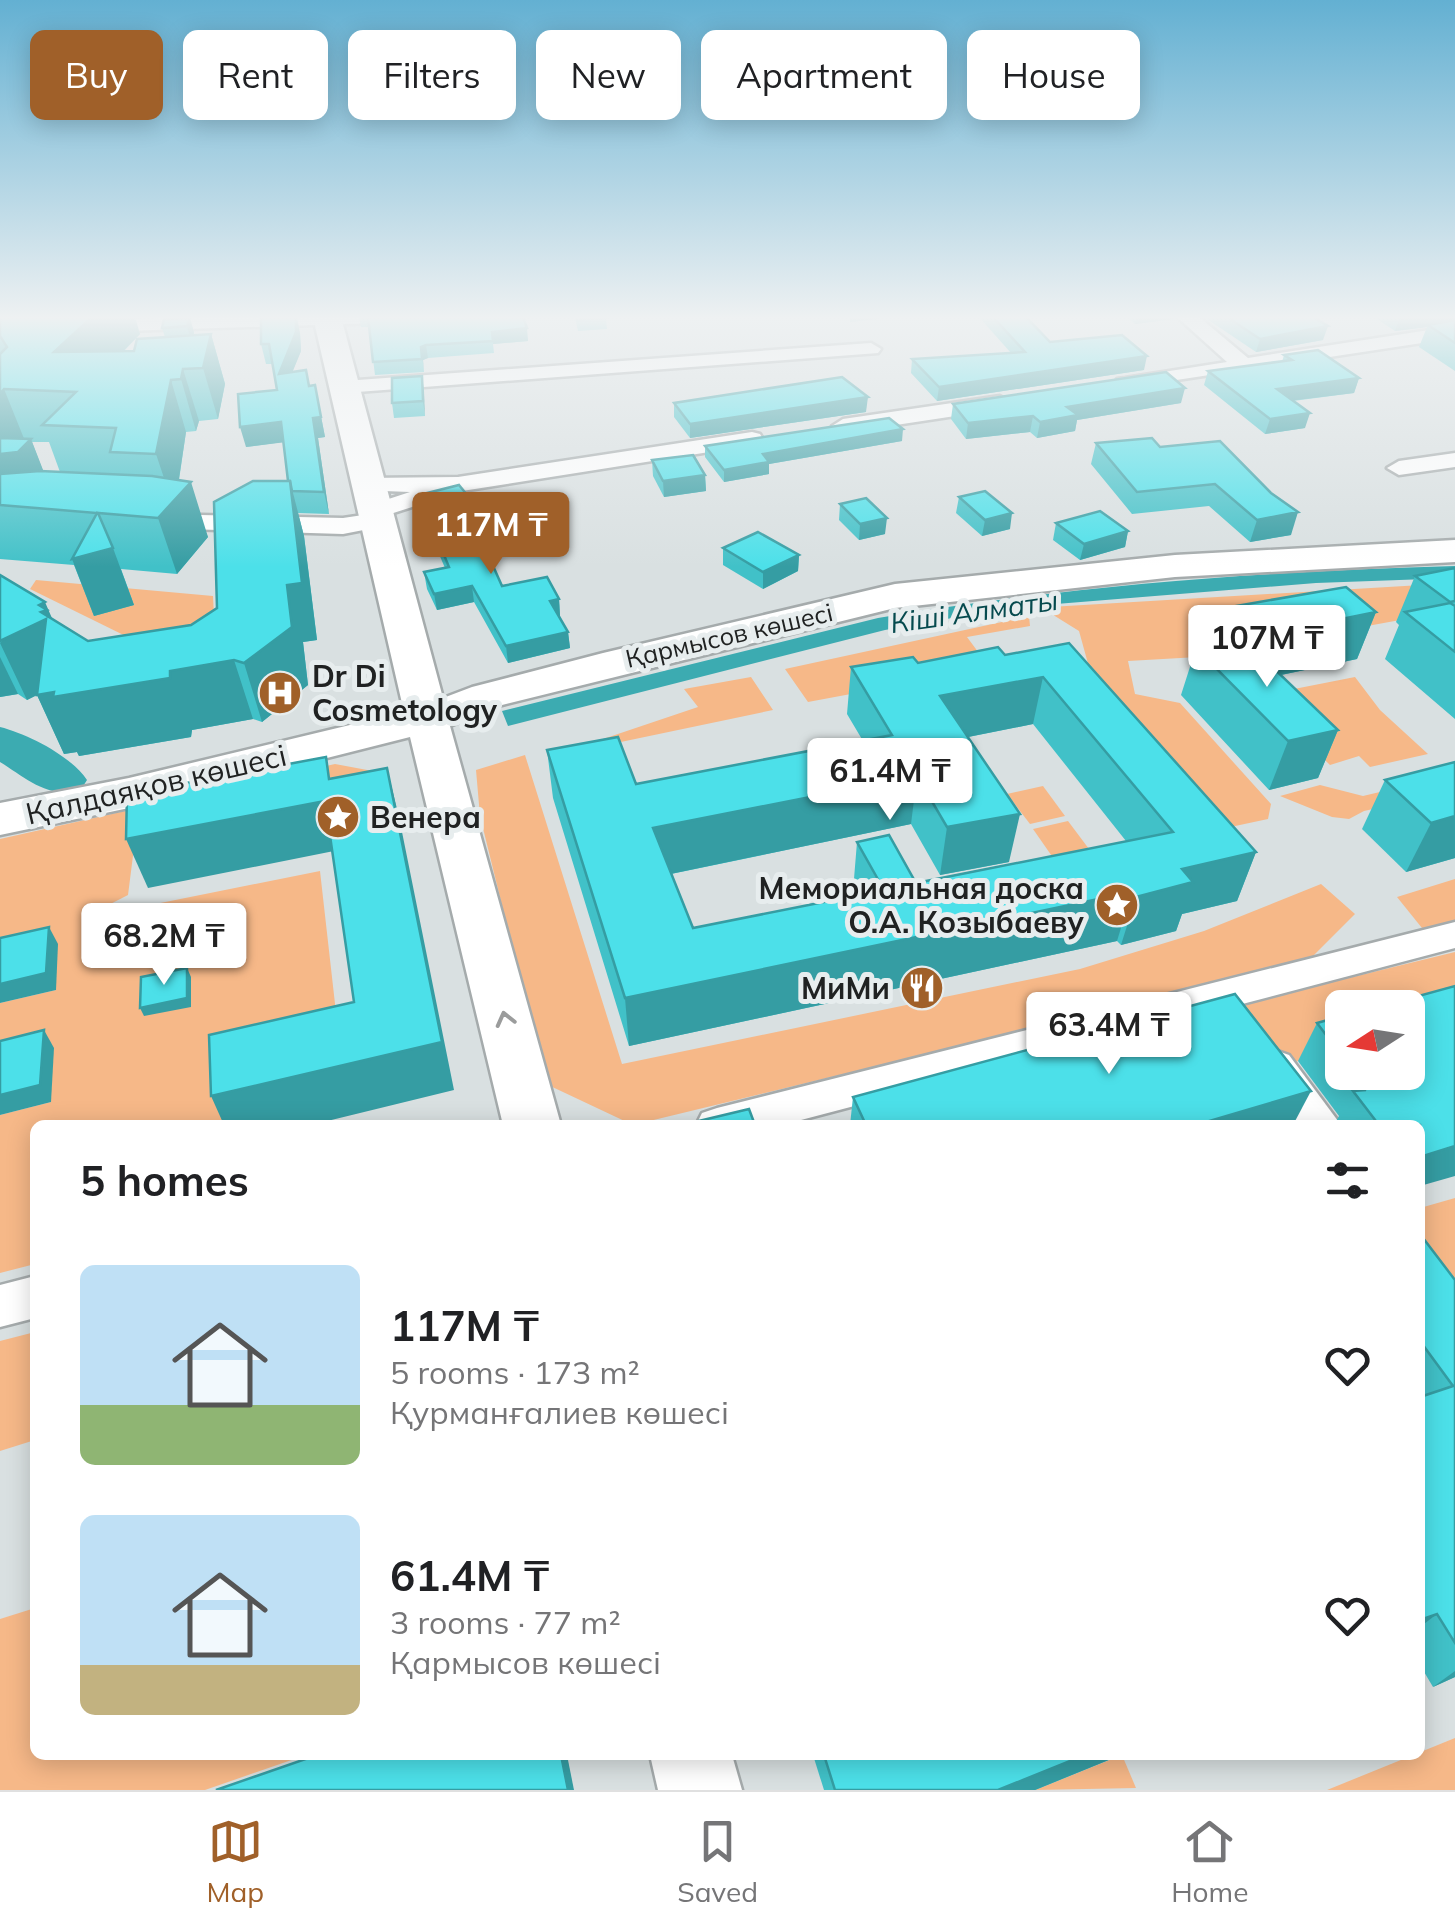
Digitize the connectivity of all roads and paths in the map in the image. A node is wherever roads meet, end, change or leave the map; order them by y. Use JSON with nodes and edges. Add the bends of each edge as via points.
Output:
{"nodes":[{"id":1,"x":347,"y":401,"type":"edge"},
{"id":2,"x":1018,"y":401,"type":"edge"},
{"id":3,"x":811,"y":431,"type":"edge"},
{"id":4,"x":772,"y":436,"type":"edge"},
{"id":5,"x":1455,"y":460,"type":"edge"},
{"id":6,"x":1399,"y":468,"type":"dead end"},
{"id":7,"x":371,"y":506,"type":"junction"},
{"id":8,"x":132,"y":520,"type":"edge"},
{"id":9,"x":1455,"y":550,"type":"edge"},
{"id":10,"x":428,"y":719,"type":"junction"},
{"id":11,"x":0,"y":819,"type":"edge"},
{"id":12,"x":1455,"y":935,"type":"edge"},
{"id":13,"x":1224,"y":996,"type":"junction"},
{"id":14,"x":531,"y":1120,"type":"edge"},
{"id":15,"x":765,"y":1120,"type":"edge"},
{"id":16,"x":1316,"y":1120,"type":"edge"},
{"id":17,"x":30,"y":1298,"type":"edge"},
{"id":18,"x":0,"y":1306,"type":"edge"},
{"id":19,"x":692,"y":1760,"type":"edge"},
{"id":20,"x":700,"y":1790,"type":"edge"}],
"edges":[{"from":1,"to":7,"type":"street"},
{"from":2,"to":3,"type":"street"},
{"from":4,"to":7,"type":"street","via":[[458,484]]},
{"from":5,"to":6,"type":"street"},
{"from":7,"to":8,"type":"street","via":[[344,526]]},
{"from":7,"to":10,"type":"street"},
{"from":9,"to":10,"type":"street","name":"Қармысов көшесі","via":[[1193,564],[894,596],[506,691]]},
{"from":10,"to":11,"type":"street","name":"Қалдаяқов көшесі","via":[[129,794]]},
{"from":14,"to":10,"type":"street","one_way":true},
{"from":12,"to":13,"type":"street"},
{"from":13,"to":15,"type":"street"},
{"from":13,"to":16,"type":"street"},
{"from":17,"to":18,"type":"street"},
{"from":19,"to":20,"type":"street"}]}
